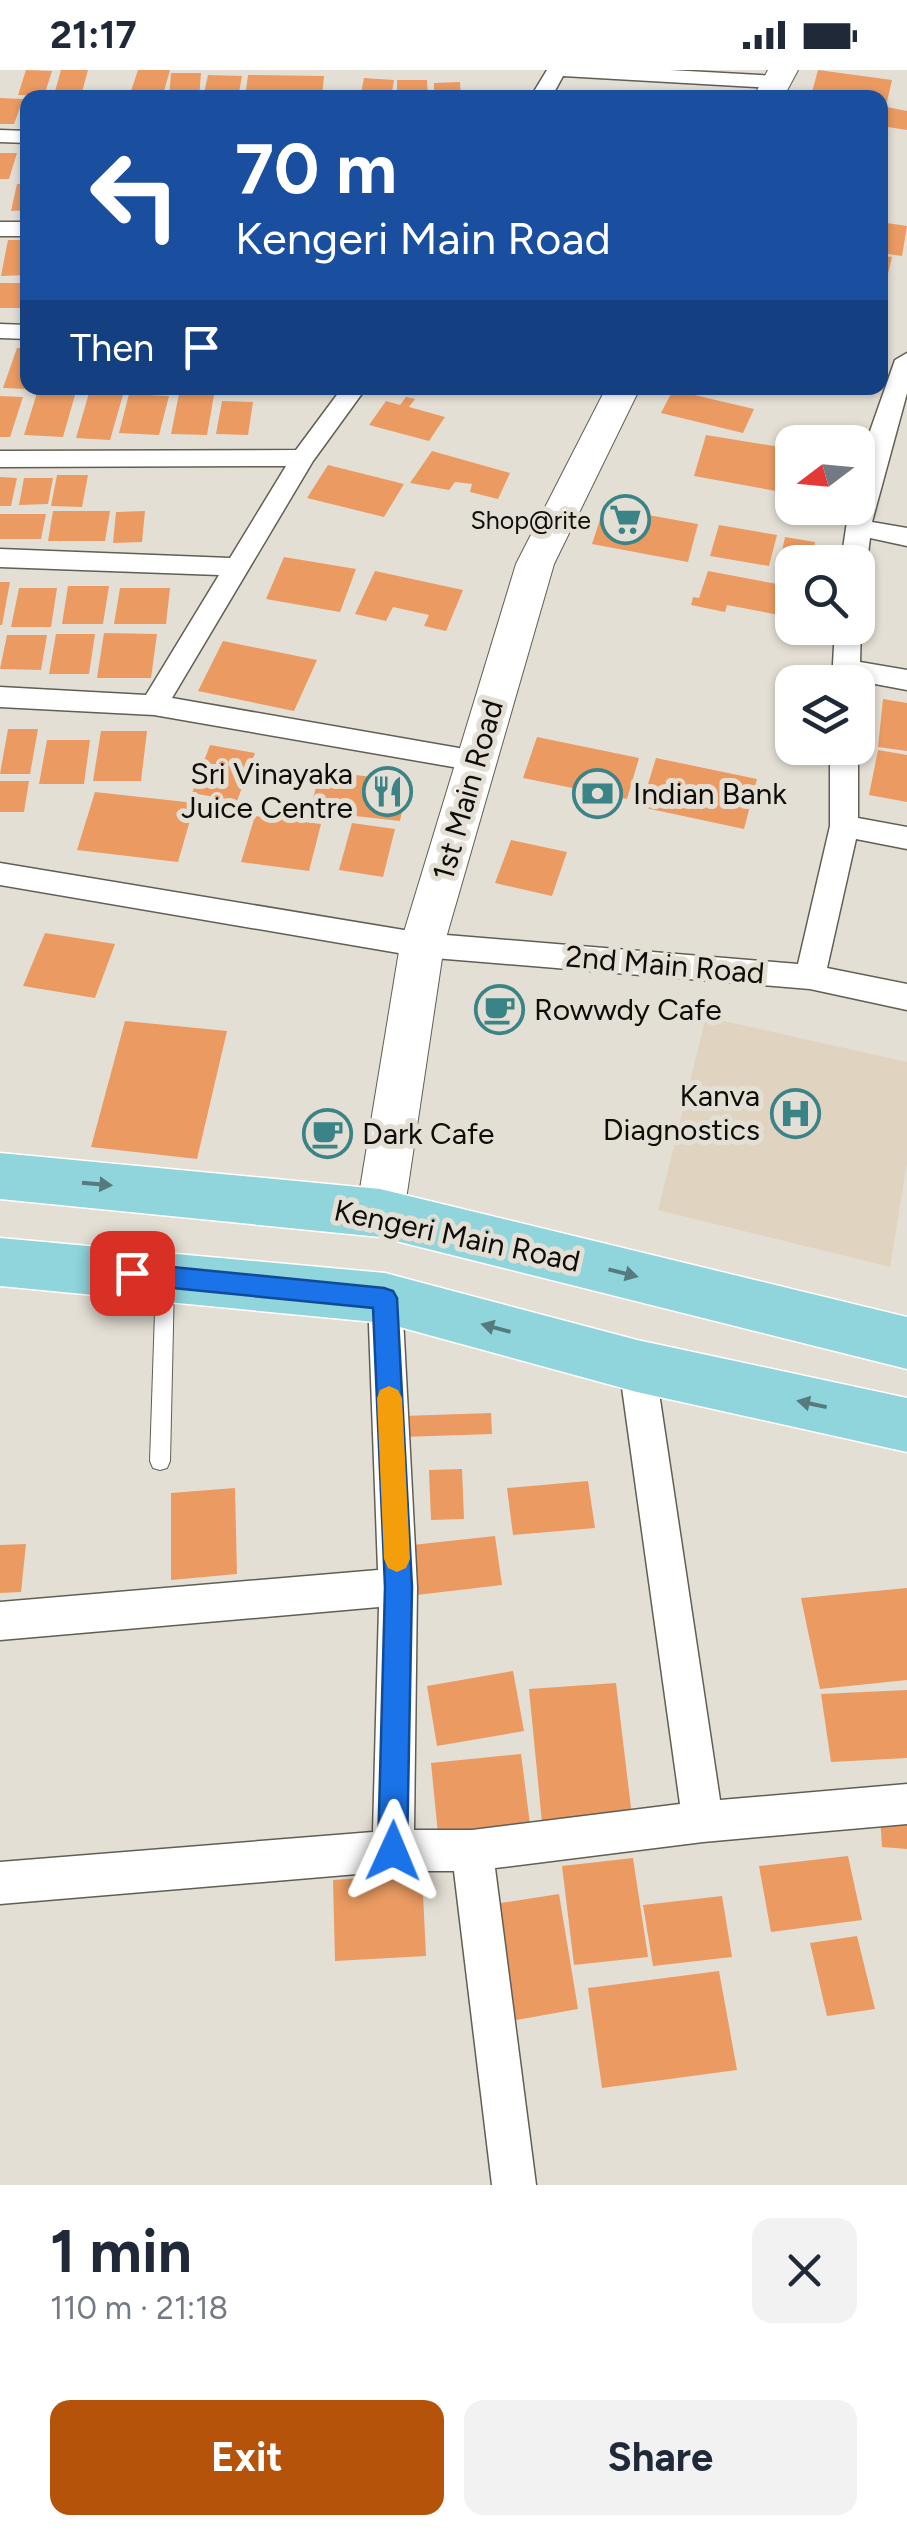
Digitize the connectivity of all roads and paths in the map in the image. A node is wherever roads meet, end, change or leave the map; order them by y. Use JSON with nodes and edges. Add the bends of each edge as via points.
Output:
{"nodes":[{"id":1,"x":560,"y":70,"type":"edge"},
{"id":2,"x":775,"y":83,"type":"edge"},
{"id":3,"x":907,"y":360,"type":"edge"},
{"id":4,"x":349,"y":395,"type":"edge"},
{"id":5,"x":620,"y":395,"type":"edge"},
{"id":6,"x":878,"y":441,"type":"junction"},
{"id":7,"x":907,"y":446,"type":"edge"},
{"id":8,"x":303,"y":458,"type":"junction"},
{"id":9,"x":0,"y":459,"type":"edge"},
{"id":10,"x":857,"y":527,"type":"junction"},
{"id":11,"x":907,"y":537,"type":"edge"},
{"id":12,"x":855,"y":545,"type":"edge"},
{"id":13,"x":0,"y":558,"type":"edge"},
{"id":14,"x":237,"y":566,"type":"junction"},
{"id":15,"x":875,"y":678,"type":"edge"},
{"id":16,"x":907,"y":680,"type":"edge"},
{"id":17,"x":0,"y":697,"type":"edge"},
{"id":18,"x":154,"y":705,"type":"junction"},
{"id":19,"x":476,"y":761,"type":"junction"},
{"id":20,"x":844,"y":765,"type":"edge"},
{"id":21,"x":844,"y":826,"type":"junction"},
{"id":22,"x":907,"y":838,"type":"edge"},
{"id":23,"x":0,"y":874,"type":"edge"},
{"id":24,"x":422,"y":945,"type":"junction"},
{"id":25,"x":810,"y":977,"type":"junction"},
{"id":26,"x":907,"y":997,"type":"edge"},
{"id":27,"x":0,"y":1176,"type":"edge"},
{"id":28,"x":380,"y":1213,"type":"junction"},
{"id":29,"x":0,"y":1262,"type":"edge"},
{"id":30,"x":166,"y":1276,"type":"junction"},
{"id":31,"x":384,"y":1298,"type":"junction"},
{"id":32,"x":907,"y":1342,"type":"edge"},
{"id":33,"x":637,"y":1366,"type":"junction"},
{"id":34,"x":907,"y":1425,"type":"edge"},
{"id":35,"x":160,"y":1461,"type":"dead end"},
{"id":36,"x":398,"y":1587,"type":"junction"},
{"id":37,"x":0,"y":1622,"type":"edge"},
{"id":38,"x":907,"y":1804,"type":"edge"},
{"id":39,"x":703,"y":1822,"type":"junction"},
{"id":40,"x":472,"y":1850,"type":"junction"},
{"id":41,"x":393,"y":1851,"type":"junction"},
{"id":42,"x":0,"y":1883,"type":"edge"},
{"id":43,"x":514,"y":2185,"type":"edge"}],
"edges":[{"from":1,"to":2,"type":"street"},
{"from":3,"to":6,"type":"street"},
{"from":4,"to":8,"type":"street"},
{"from":5,"to":19,"type":"main road","name":"1st Main Road","via":[[535,564]]},
{"from":6,"to":7,"type":"street"},
{"from":6,"to":10,"type":"street"},
{"from":8,"to":9,"type":"street"},
{"from":8,"to":14,"type":"street"},
{"from":10,"to":11,"type":"street"},
{"from":10,"to":12,"type":"street"},
{"from":13,"to":14,"type":"street"},
{"from":14,"to":18,"type":"street"},
{"from":15,"to":16,"type":"street"},
{"from":17,"to":18,"type":"street"},
{"from":18,"to":19,"type":"street"},
{"from":19,"to":24,"type":"main road","name":"1st Main Road"},
{"from":20,"to":21,"type":"street"},
{"from":21,"to":22,"type":"street"},
{"from":21,"to":25,"type":"street"},
{"from":23,"to":24,"type":"street","name":"2nd Main Road"},
{"from":24,"to":25,"type":"street","name":"2nd Main Road"},
{"from":24,"to":28,"type":"main road","name":"1st Main Road"},
{"from":25,"to":26,"type":"street","name":"2nd Main Road"},
{"from":27,"to":28,"type":"main road","name":"Kengeri Main Road","one_way":true},
{"from":28,"to":32,"type":"main road","name":"Kengeri Main Road","one_way":true},
{"from":29,"to":30,"type":"main road"},
{"from":30,"to":31,"type":"main road"},
{"from":30,"to":35,"type":"lane"},
{"from":33,"to":31,"type":"main road","one_way":true},
{"from":31,"to":36,"type":"street"},
{"from":34,"to":33,"type":"main road","one_way":true},
{"from":33,"to":39,"type":"street"},
{"from":36,"to":37,"type":"street"},
{"from":36,"to":41,"type":"street"},
{"from":38,"to":39,"type":"street"},
{"from":39,"to":40,"type":"street"},
{"from":40,"to":41,"type":"street"},
{"from":40,"to":43,"type":"street"},
{"from":41,"to":42,"type":"street"}]}
